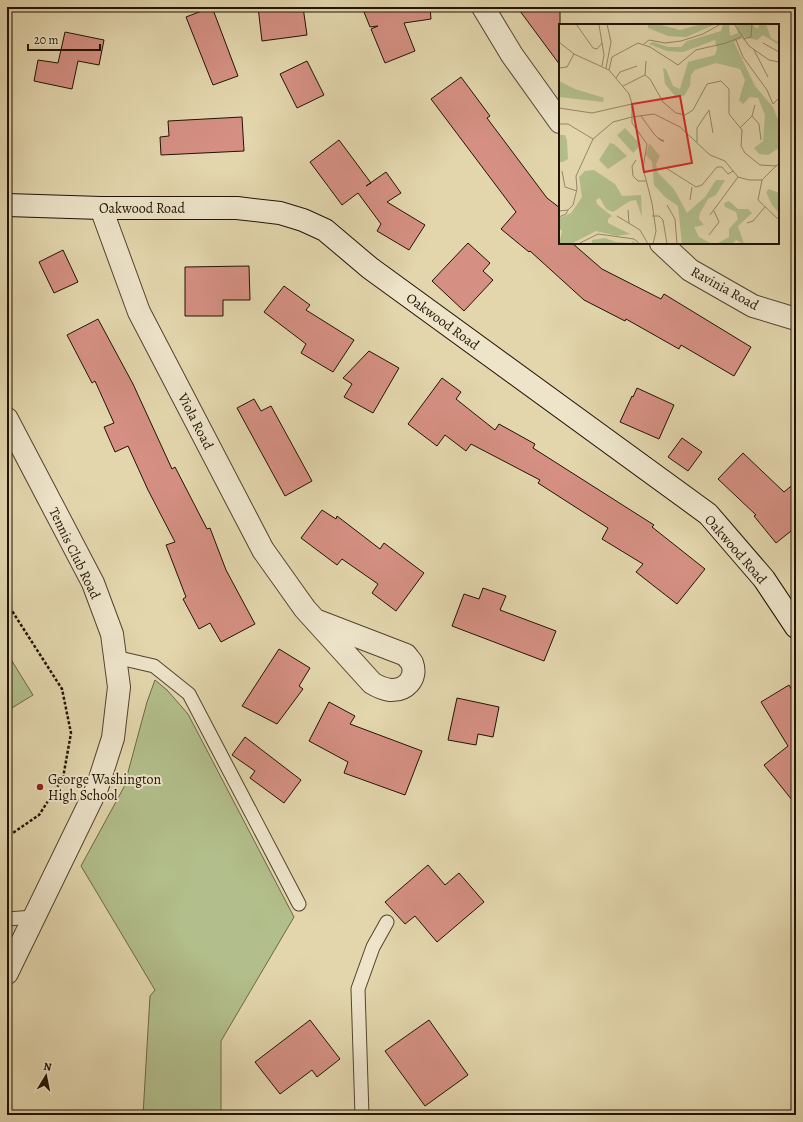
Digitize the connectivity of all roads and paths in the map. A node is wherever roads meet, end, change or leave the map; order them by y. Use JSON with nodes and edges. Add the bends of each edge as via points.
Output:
{"nodes":[{"id":1,"x":483,"y":7,"type":"edge"},
{"id":2,"x":559,"y":121,"type":"edge"},
{"id":3,"x":7,"y":205,"type":"edge"},
{"id":4,"x":101,"y":208,"type":"junction"},
{"id":5,"x":662,"y":244,"type":"edge"},
{"id":6,"x":796,"y":318,"type":"edge"},
{"id":7,"x":7,"y":419,"type":"edge"},
{"id":8,"x":7,"y":603,"type":"edge"},
{"id":9,"x":315,"y":620,"type":"dead end"},
{"id":10,"x":796,"y":628,"type":"edge"},
{"id":11,"x":115,"y":656,"type":"junction"},
{"id":12,"x":7,"y":836,"type":"edge"},
{"id":13,"x":299,"y":904,"type":"dead end"},
{"id":14,"x":34,"y":917,"type":"junction"},
{"id":15,"x":7,"y":919,"type":"edge"},
{"id":16,"x":387,"y":922,"type":"dead end"},
{"id":17,"x":7,"y":973,"type":"edge"},
{"id":18,"x":362,"y":1115,"type":"edge"}],
"edges":[{"from":1,"to":2,"type":"street","via":[[512,55]]},
{"from":3,"to":4,"type":"street","name":"Oakwood Road"},
{"from":4,"to":9,"type":"street","name":"Viola Road","via":[[139,312],[263,550]]},
{"from":4,"to":10,"type":"street","name":"Oakwood Road","via":[[237,208],[280,213],[325,230],[370,268],[708,514],[764,579]]},
{"from":5,"to":6,"type":"street","name":"Ravinia Road","via":[[690,270],[753,306]]},
{"from":7,"to":11,"type":"street","name":"Tennis Club Road","via":[[93,583],[112,634]]},
{"from":8,"to":12,"type":"path","via":[[62,690],[71,733],[63,778],[39,815]]},
{"from":11,"to":13,"type":"lane","via":[[154,666],[189,694]]},
{"from":11,"to":14,"type":"street","name":"Tennis Club Road","via":[[119,687],[114,738],[97,788]]},
{"from":14,"to":15,"type":"lane"},
{"from":14,"to":17,"type":"street","name":"Tennis Club Road"},
{"from":16,"to":18,"type":"lane","via":[[373,947],[358,989]]}]}
